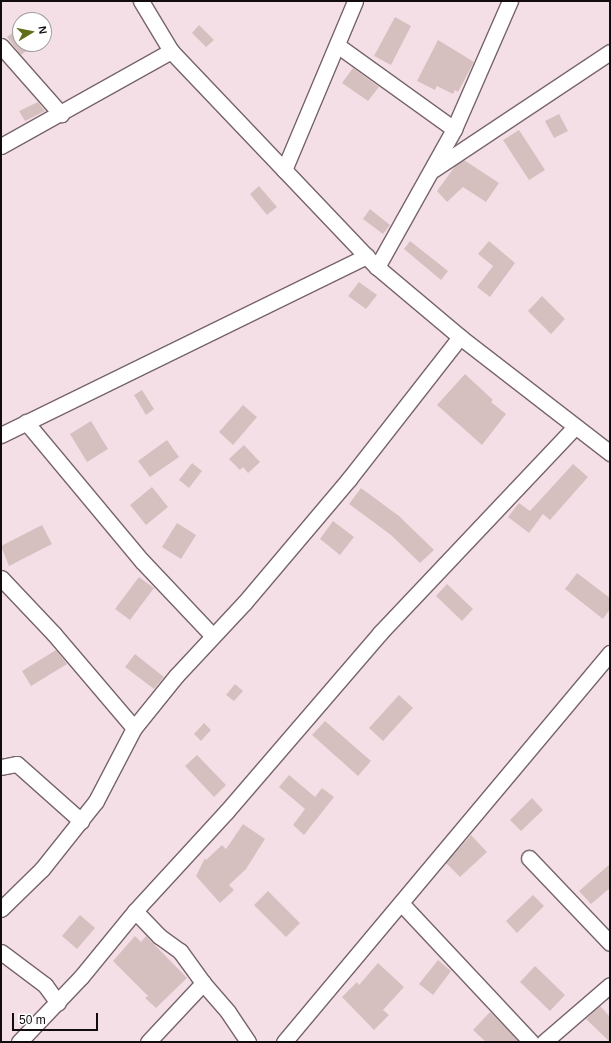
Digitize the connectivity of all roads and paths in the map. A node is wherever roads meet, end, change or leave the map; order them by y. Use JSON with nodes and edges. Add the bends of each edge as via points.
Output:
{"nodes":[{"id":1,"x":141,"y":1,"type":"edge"},
{"id":2,"x":355,"y":1,"type":"edge"},
{"id":3,"x":510,"y":1,"type":"edge"},
{"id":4,"x":337,"y":45,"type":"junction"},
{"id":5,"x":1,"y":46,"type":"edge"},
{"id":6,"x":171,"y":51,"type":"junction"},
{"id":7,"x":610,"y":52,"type":"edge"},
{"id":8,"x":61,"y":114,"type":"junction"},
{"id":9,"x":454,"y":129,"type":"junction"},
{"id":10,"x":1,"y":146,"type":"edge"},
{"id":11,"x":284,"y":170,"type":"junction"},
{"id":12,"x":432,"y":170,"type":"junction"},
{"id":13,"x":367,"y":256,"type":"junction"},
{"id":14,"x":377,"y":268,"type":"junction"},
{"id":15,"x":460,"y":337,"type":"junction"},
{"id":16,"x":26,"y":422,"type":"junction"},
{"id":17,"x":574,"y":428,"type":"junction"},
{"id":18,"x":1,"y":435,"type":"edge"},
{"id":19,"x":610,"y":453,"type":"edge"},
{"id":20,"x":1,"y":578,"type":"edge"},
{"id":21,"x":213,"y":636,"type":"junction"},
{"id":22,"x":610,"y":653,"type":"edge"},
{"id":23,"x":134,"y":728,"type":"junction"},
{"id":24,"x":1,"y":768,"type":"edge"},
{"id":25,"x":81,"y":820,"type":"junction"},
{"id":26,"x":529,"y":858,"type":"dead end"},
{"id":27,"x":401,"y":902,"type":"junction"},
{"id":28,"x":1,"y":909,"type":"edge"},
{"id":29,"x":135,"y":911,"type":"junction"},
{"id":30,"x":610,"y":943,"type":"edge"},
{"id":31,"x":1,"y":952,"type":"edge"},
{"id":32,"x":203,"y":983,"type":"junction"},
{"id":33,"x":610,"y":985,"type":"edge"},
{"id":34,"x":58,"y":1003,"type":"junction"},
{"id":35,"x":19,"y":1042,"type":"edge"},
{"id":36,"x":148,"y":1042,"type":"edge"},
{"id":37,"x":248,"y":1042,"type":"edge"},
{"id":38,"x":284,"y":1042,"type":"edge"},
{"id":39,"x":530,"y":1042,"type":"edge"},
{"id":40,"x":544,"y":1042,"type":"edge"}],
"edges":[{"from":1,"to":6,"type":"street"},
{"from":2,"to":4,"type":"street"},
{"from":3,"to":9,"type":"street"},
{"from":4,"to":9,"type":"street"},
{"from":4,"to":11,"type":"street"},
{"from":5,"to":8,"type":"street"},
{"from":6,"to":8,"type":"street"},
{"from":6,"to":11,"type":"street"},
{"from":7,"to":12,"type":"street"},
{"from":8,"to":10,"type":"street"},
{"from":9,"to":12,"type":"street"},
{"from":11,"to":13,"type":"street"},
{"from":12,"to":14,"type":"street"},
{"from":13,"to":14,"type":"street"},
{"from":13,"to":16,"type":"street"},
{"from":14,"to":15,"type":"street"},
{"from":15,"to":17,"type":"street"},
{"from":15,"to":21,"type":"street","via":[[349,479]]},
{"from":16,"to":18,"type":"street"},
{"from":16,"to":21,"type":"street","via":[[142,561]]},
{"from":17,"to":19,"type":"street"},
{"from":17,"to":29,"type":"street","via":[[380,633],[227,811]]},
{"from":20,"to":23,"type":"street","via":[[54,634]]},
{"from":21,"to":23,"type":"street","via":[[176,676]]},
{"from":22,"to":27,"type":"street"},
{"from":23,"to":25,"type":"street","via":[[96,801]]},
{"from":24,"to":25,"type":"street","via":[[16,764]]},
{"from":25,"to":28,"type":"street","via":[[42,869]]},
{"from":26,"to":30,"type":"street"},
{"from":27,"to":38,"type":"street"},
{"from":27,"to":39,"type":"street"},
{"from":29,"to":32,"type":"street","via":[[159,936],[180,950]]},
{"from":29,"to":34,"type":"street"},
{"from":31,"to":34,"type":"street","via":[[45,985]]},
{"from":32,"to":36,"type":"street"},
{"from":32,"to":37,"type":"street","via":[[228,1012]]},
{"from":33,"to":40,"type":"street"},
{"from":34,"to":35,"type":"street"}]}
